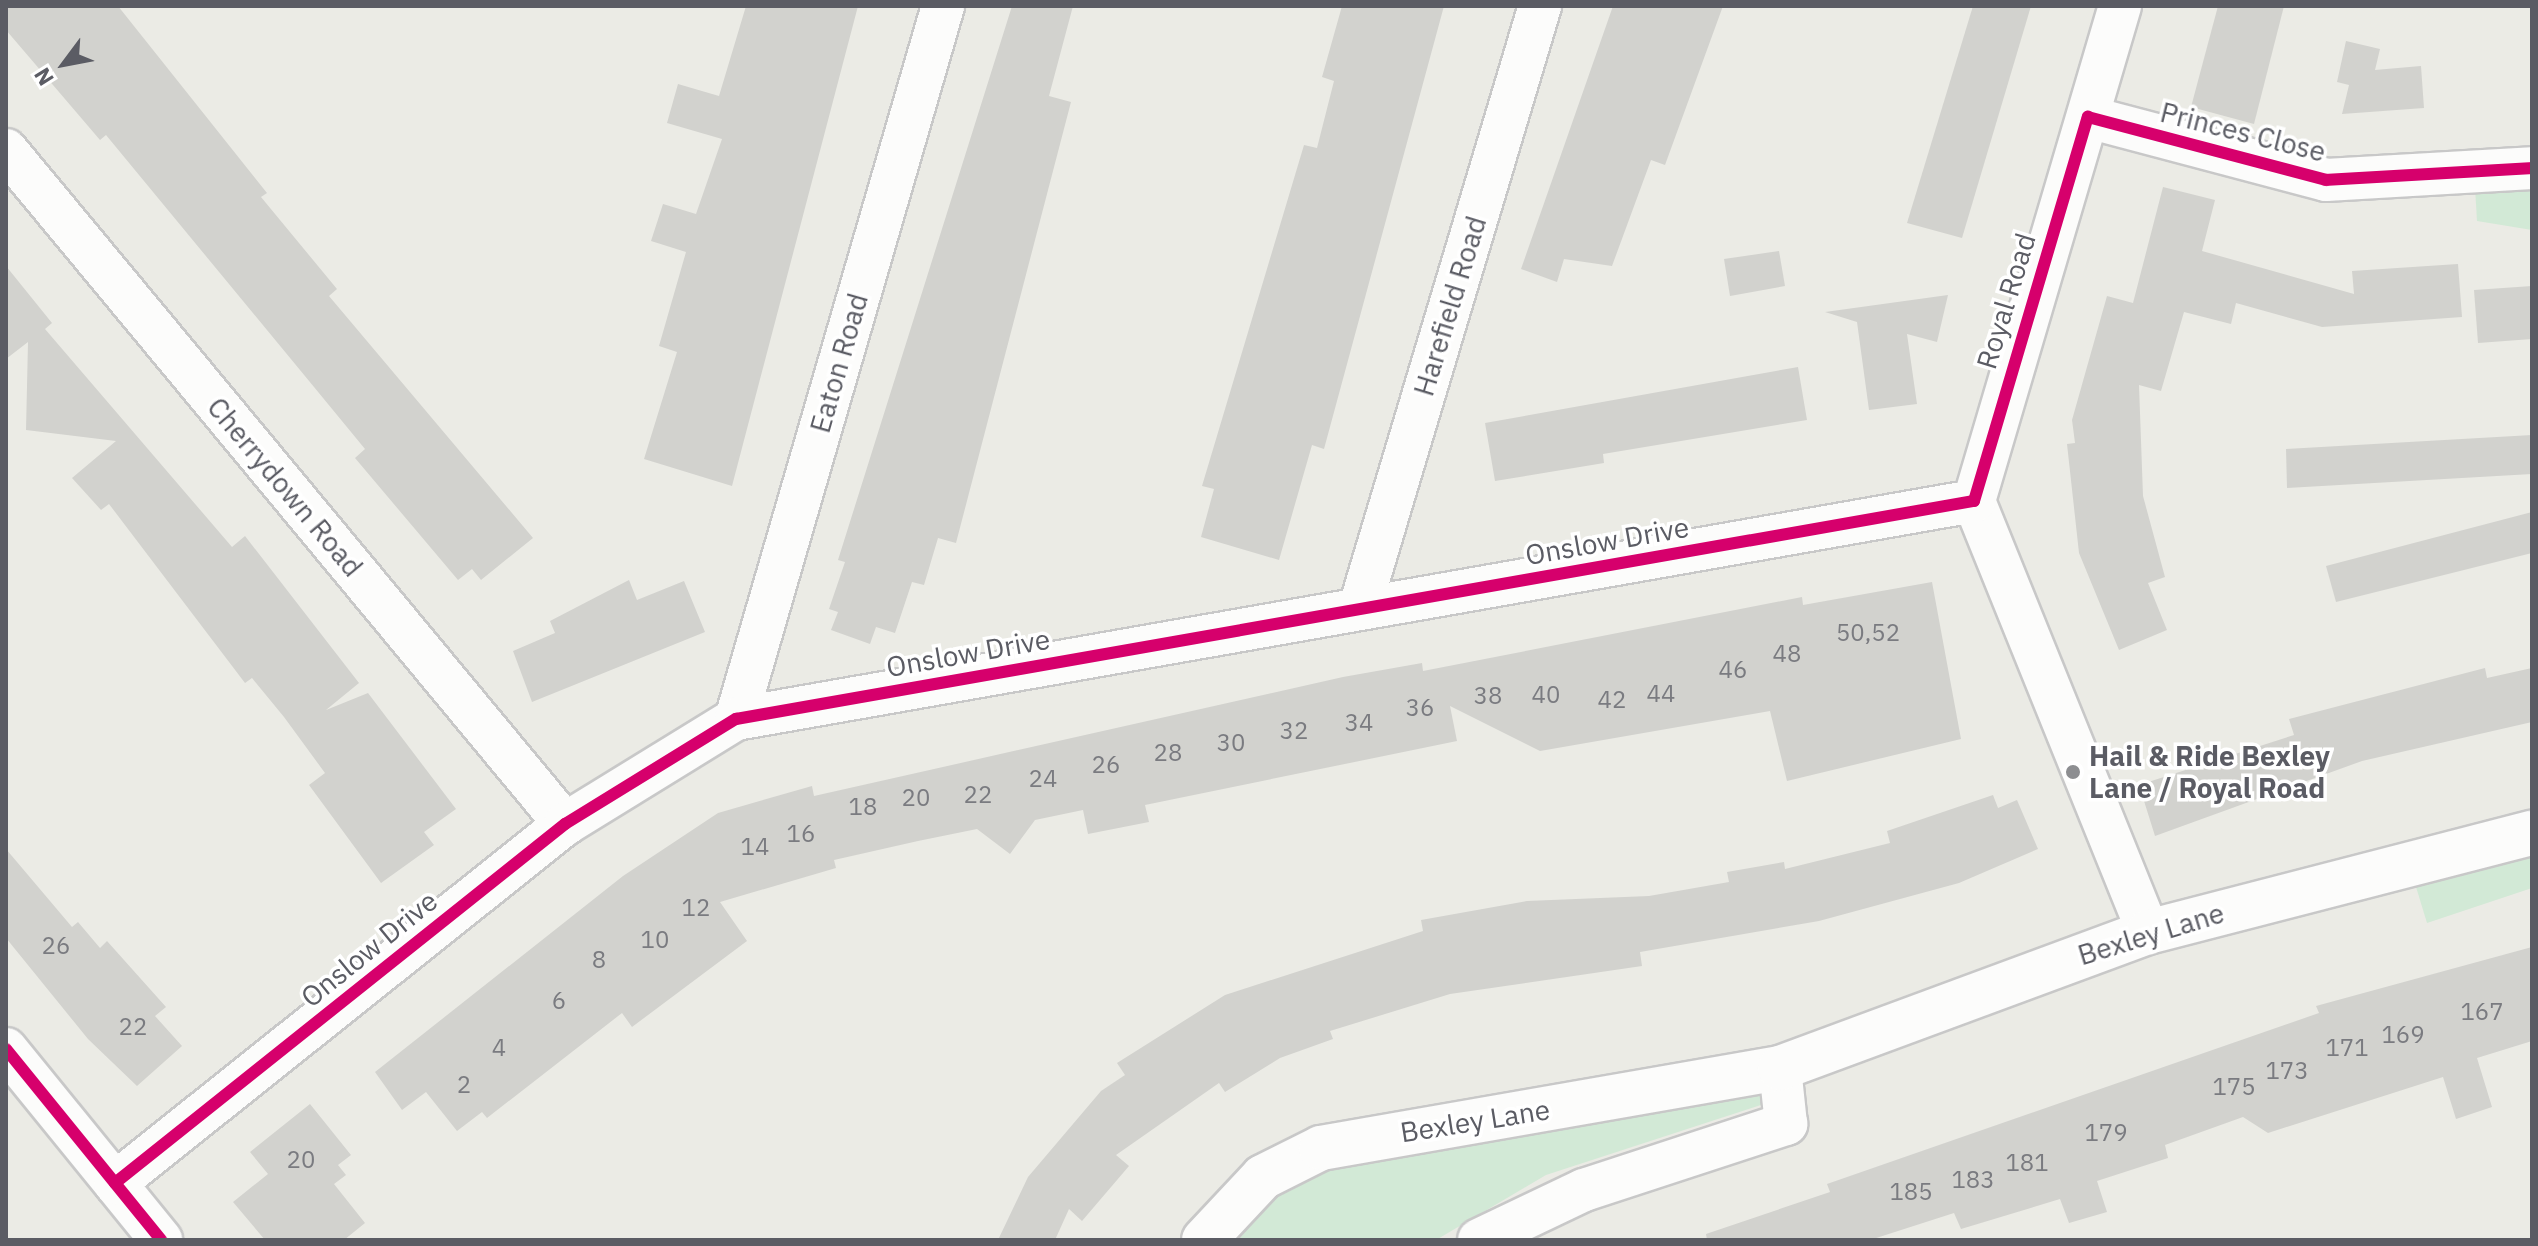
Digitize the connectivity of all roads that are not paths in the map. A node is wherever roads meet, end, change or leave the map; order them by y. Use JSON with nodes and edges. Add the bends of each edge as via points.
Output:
{"nodes":[{"id":1,"x":943,"y":6,"type":"edge"},
{"id":2,"x":1540,"y":6,"type":"edge"},
{"id":3,"x":2120,"y":6,"type":"edge"},
{"id":4,"x":2088,"y":117,"type":"junction"},
{"id":5,"x":6,"y":150,"type":"edge"},
{"id":6,"x":2532,"y":168,"type":"edge"},
{"id":7,"x":1974,"y":501,"type":"junction"},
{"id":8,"x":1360,"y":607,"type":"junction"},
{"id":9,"x":736,"y":719,"type":"junction"},
{"id":10,"x":565,"y":824,"type":"junction"},
{"id":11,"x":2532,"y":833,"type":"edge"},
{"id":12,"x":2148,"y":932,"type":"junction"},
{"id":13,"x":6,"y":1049,"type":"edge"},
{"id":14,"x":1780,"y":1068,"type":"junction"},
{"id":15,"x":115,"y":1183,"type":"junction"},
{"id":16,"x":161,"y":1240,"type":"edge"},
{"id":17,"x":1204,"y":1240,"type":"edge"},
{"id":18,"x":1479,"y":1240,"type":"edge"}],
"edges":[{"from":1,"to":9,"type":"street","name":"Eaton Road"},
{"from":2,"to":8,"type":"street","name":"Harefield Road"},
{"from":3,"to":4,"type":"street","name":"Royal Road"},
{"from":4,"to":6,"type":"street","name":"Princes Close","via":[[2326,180]]},
{"from":4,"to":7,"type":"street","name":"Royal Road"},
{"from":5,"to":10,"type":"street","name":"Cherrydown Road"},
{"from":7,"to":8,"type":"street","name":"Onslow Drive"},
{"from":7,"to":12,"type":"street"},
{"from":8,"to":9,"type":"street","name":"Onslow Drive"},
{"from":9,"to":10,"type":"street","name":"Onslow Drive"},
{"from":10,"to":15,"type":"street","name":"Onslow Drive"},
{"from":11,"to":12,"type":"street","name":"Bexley Lane"},
{"from":12,"to":14,"type":"street","name":"Bexley Lane"},
{"from":13,"to":15,"type":"street"},
{"from":14,"to":17,"type":"street","name":"Bexley Lane","via":[[1321,1148],[1263,1177]]},
{"from":14,"to":18,"type":"street","via":[[1786,1124],[1584,1190]]},
{"from":15,"to":16,"type":"street"}]}
